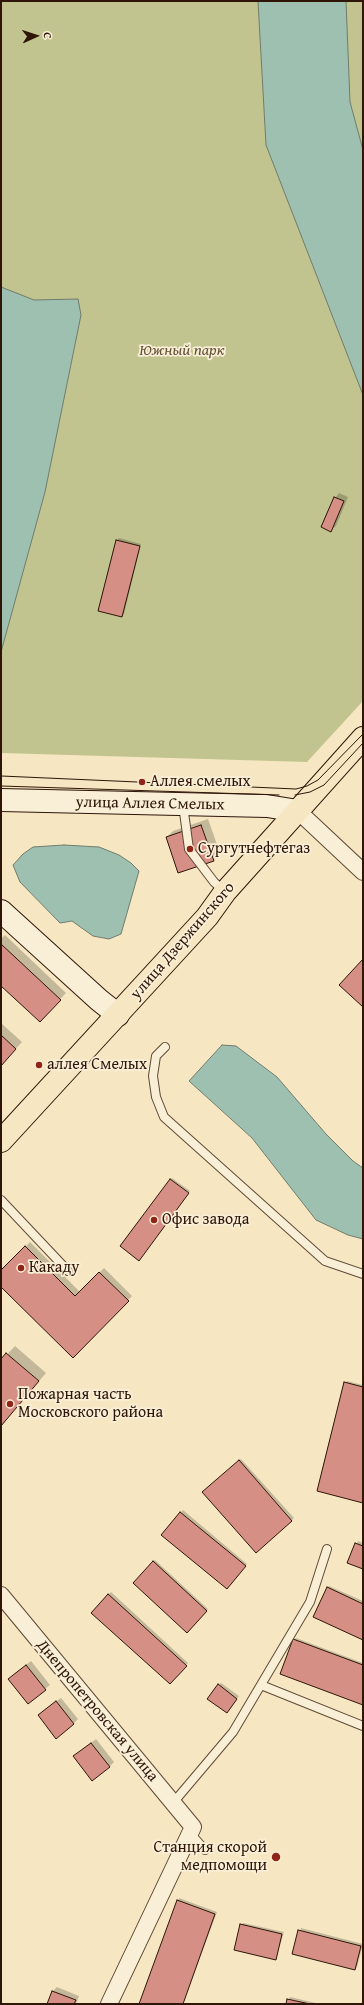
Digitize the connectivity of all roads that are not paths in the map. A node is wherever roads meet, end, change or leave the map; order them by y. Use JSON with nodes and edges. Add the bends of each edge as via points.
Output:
{"nodes":[{"id":1,"x":363,"y":738,"type":"edge"},
{"id":2,"x":1,"y":800,"type":"edge"},
{"id":3,"x":182,"y":804,"type":"junction"},
{"id":4,"x":298,"y":811,"type":"junction"},
{"id":5,"x":363,"y":872,"type":"edge"},
{"id":6,"x":225,"y":892,"type":"junction"},
{"id":7,"x":1,"y":911,"type":"edge"},
{"id":8,"x":118,"y":1015,"type":"junction"},
{"id":9,"x":165,"y":1047,"type":"dead end"},
{"id":10,"x":1,"y":1141,"type":"edge"},
{"id":11,"x":1,"y":1200,"type":"edge"},
{"id":12,"x":68,"y":1271,"type":"dead end"},
{"id":13,"x":363,"y":1274,"type":"edge"},
{"id":14,"x":327,"y":1549,"type":"dead end"},
{"id":15,"x":1,"y":1595,"type":"edge"},
{"id":16,"x":261,"y":1685,"type":"junction"},
{"id":17,"x":363,"y":1726,"type":"edge"},
{"id":18,"x":173,"y":1803,"type":"junction"},
{"id":19,"x":191,"y":1830,"type":"junction"},
{"id":20,"x":205,"y":1850,"type":"dead end"},
{"id":21,"x":108,"y":2004,"type":"edge"}],
"edges":[{"from":1,"to":4,"type":"main road","name":"улица Дзержинского"},
{"from":2,"to":3,"type":"main road","name":"улица Аллея Смелых"},
{"from":3,"to":4,"type":"main road","name":"улица Аллея Смелых","via":[[267,806]]},
{"from":3,"to":6,"type":"lane","via":[[189,849],[214,882]]},
{"from":4,"to":5,"type":"street"},
{"from":4,"to":6,"type":"main road","name":"улица Дзержинского"},
{"from":6,"to":8,"type":"main road","name":"улица Дзержинского","via":[[207,917]]},
{"from":7,"to":8,"type":"main road"},
{"from":8,"to":10,"type":"main road","name":"улица Дзержинского"},
{"from":9,"to":13,"type":"lane","via":[[156,1056],[152,1076],[156,1097],[164,1117],[326,1261]]},
{"from":11,"to":12,"type":"lane"},
{"from":14,"to":16,"type":"lane","via":[[310,1602]]},
{"from":15,"to":18,"type":"street","name":"Днепропетровская улица"},
{"from":16,"to":17,"type":"lane"},
{"from":16,"to":18,"type":"lane","via":[[233,1732]]},
{"from":18,"to":19,"type":"street","name":"Днепропетровская улица"},
{"from":19,"to":20,"type":"lane"},
{"from":19,"to":21,"type":"street"}]}
